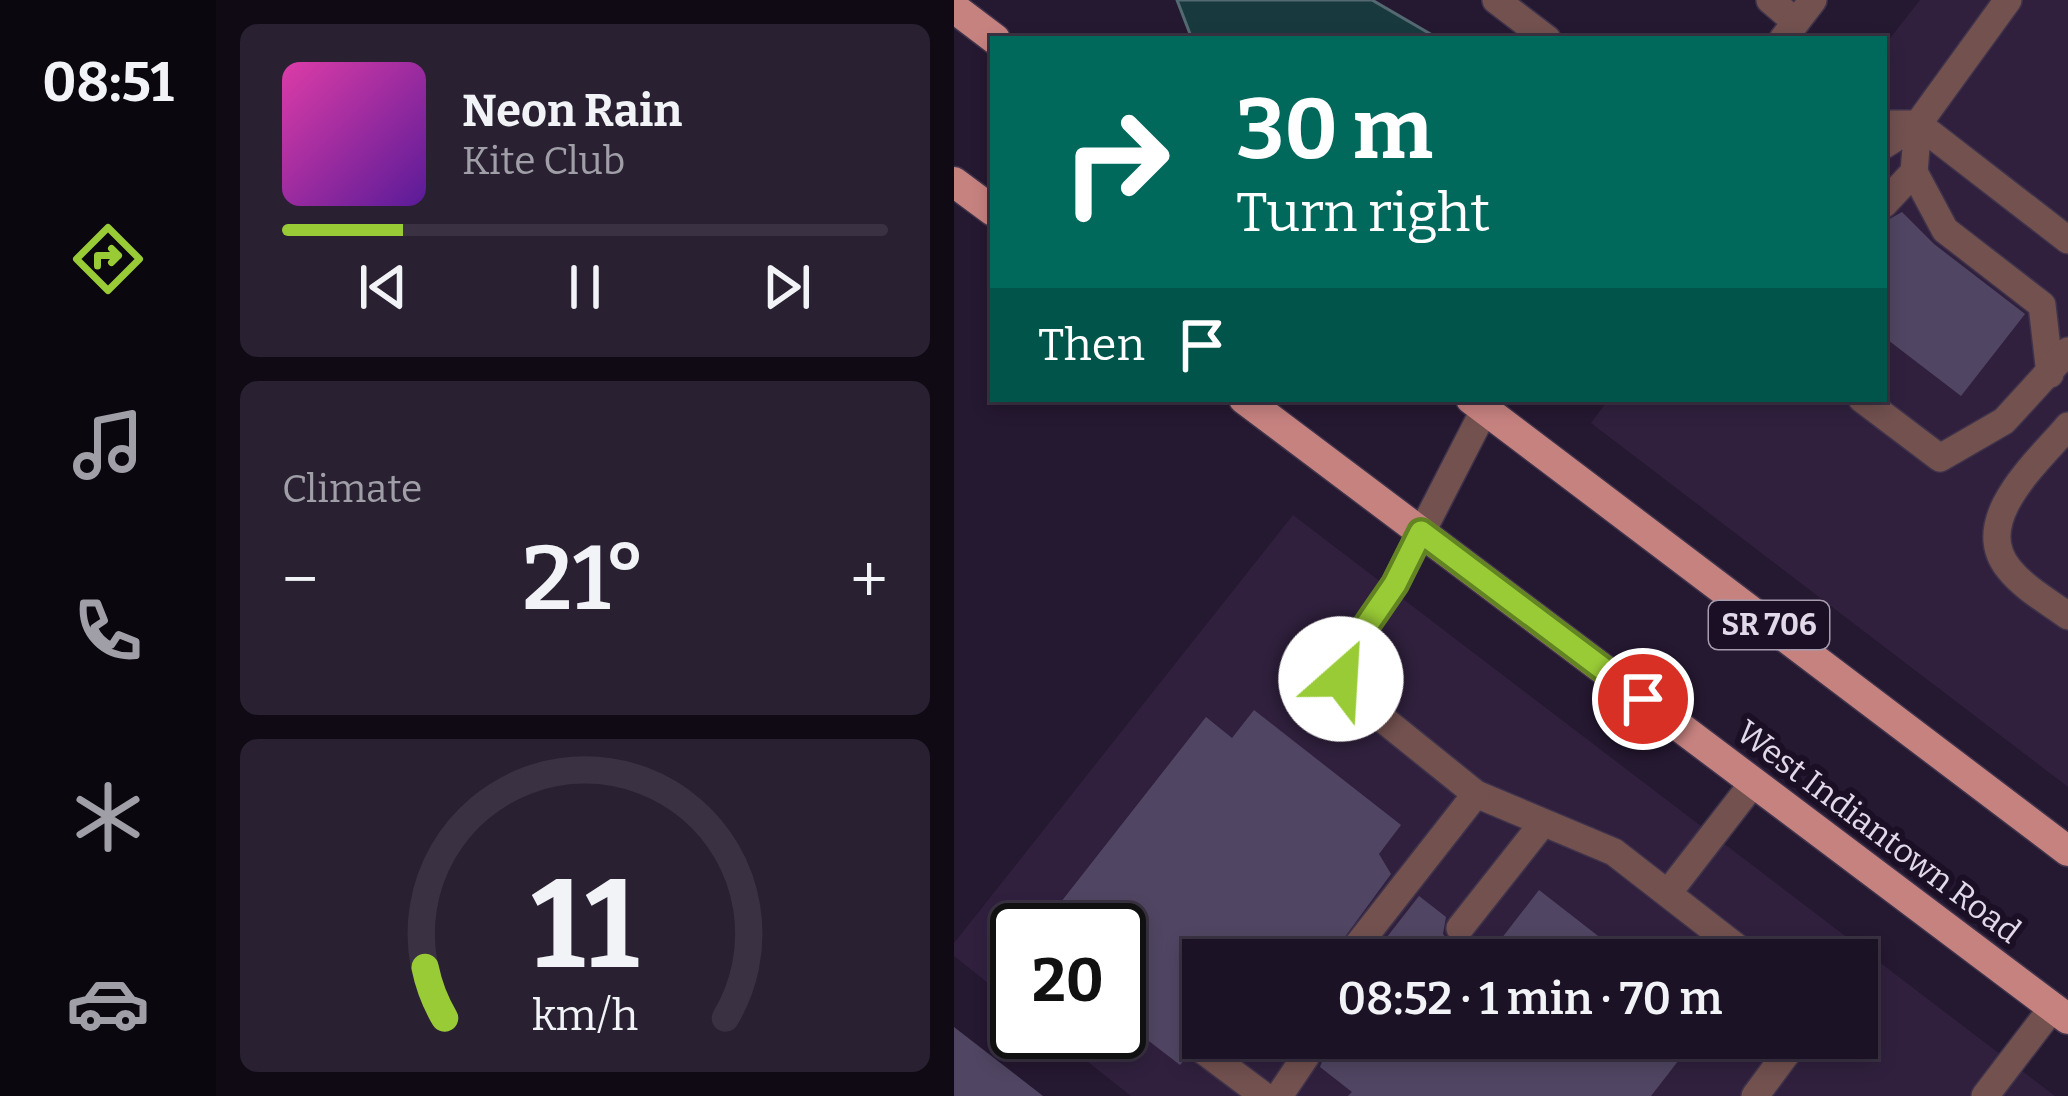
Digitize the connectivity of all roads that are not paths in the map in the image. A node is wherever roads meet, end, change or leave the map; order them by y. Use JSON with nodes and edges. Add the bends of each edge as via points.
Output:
{"nodes":[{"id":1,"x":1496,"y":0,"type":"edge"},
{"id":2,"x":1770,"y":0,"type":"edge"},
{"id":3,"x":2008,"y":0,"type":"edge"},
{"id":4,"x":954,"y":8,"type":"edge"},
{"id":5,"x":1797,"y":20,"type":"edge"},
{"id":6,"x":991,"y":36,"type":"edge"},
{"id":7,"x":1543,"y":36,"type":"edge"},
{"id":8,"x":1887,"y":124,"type":"edge"},
{"id":9,"x":1918,"y":124,"type":"junction"},
{"id":10,"x":1887,"y":143,"type":"edge"},
{"id":11,"x":1914,"y":172,"type":"junction"},
{"id":12,"x":954,"y":182,"type":"edge"},
{"id":13,"x":1887,"y":201,"type":"edge"},
{"id":14,"x":990,"y":209,"type":"edge"},
{"id":15,"x":2068,"y":240,"type":"edge"},
{"id":16,"x":2068,"y":351,"type":"edge"},
{"id":17,"x":2050,"y":374,"type":"junction"},
{"id":18,"x":1248,"y":402,"type":"edge"},
{"id":19,"x":1481,"y":402,"type":"edge"},
{"id":20,"x":1866,"y":402,"type":"edge"},
{"id":21,"x":2068,"y":426,"type":"edge"},
{"id":22,"x":1421,"y":532,"type":"junction"},
{"id":23,"x":2068,"y":616,"type":"edge"},
{"id":24,"x":1754,"y":782,"type":"junction"},
{"id":25,"x":1476,"y":794,"type":"junction"},
{"id":26,"x":1543,"y":823,"type":"junction"},
{"id":27,"x":2068,"y":851,"type":"edge"},
{"id":28,"x":1668,"y":893,"type":"junction"},
{"id":29,"x":1460,"y":928,"type":"dead end"},
{"id":30,"x":1362,"y":939,"type":"edge"},
{"id":31,"x":1726,"y":939,"type":"edge"},
{"id":32,"x":2060,"y":1013,"type":"edge"},
{"id":33,"x":1215,"y":1059,"type":"edge"},
{"id":34,"x":1304,"y":1059,"type":"edge"},
{"id":35,"x":1782,"y":1059,"type":"edge"},
{"id":36,"x":1264,"y":1096,"type":"edge"},
{"id":37,"x":1279,"y":1096,"type":"edge"},
{"id":38,"x":1755,"y":1096,"type":"edge"},
{"id":39,"x":1985,"y":1096,"type":"edge"}],
"edges":[{"from":1,"to":7,"type":"lane"},
{"from":2,"to":5,"type":"lane"},
{"from":3,"to":9,"type":"lane"},
{"from":4,"to":6,"type":"main road"},
{"from":8,"to":9,"type":"lane"},
{"from":9,"to":10,"type":"lane"},
{"from":9,"to":11,"type":"lane"},
{"from":9,"to":15,"type":"lane"},
{"from":11,"to":13,"type":"lane"},
{"from":11,"to":17,"type":"lane","via":[[1945,230],[2042,305]]},
{"from":12,"to":14,"type":"main road"},
{"from":16,"to":17,"type":"lane"},
{"from":17,"to":20,"type":"lane","via":[[1987,434],[1940,458]]},
{"from":18,"to":22,"type":"main road","name":"West Indiantown Road"},
{"from":19,"to":22,"type":"lane"},
{"from":19,"to":27,"type":"main road","number":"SR 706"},
{"from":21,"to":23,"type":"lane","via":[[2008,498],[1997,538],[2009,570]]},
{"from":22,"to":24,"type":"main road","name":"West Indiantown Road"},
{"from":22,"to":25,"type":"lane","via":[[1342,661],[1341,679]]},
{"from":24,"to":28,"type":"lane"},
{"from":24,"to":32,"type":"main road","name":"West Indiantown Road"},
{"from":25,"to":26,"type":"lane"},
{"from":25,"to":30,"type":"lane"},
{"from":26,"to":28,"type":"lane","via":[[1614,852]]},
{"from":26,"to":29,"type":"lane"},
{"from":28,"to":31,"type":"lane"},
{"from":32,"to":39,"type":"lane"},
{"from":33,"to":36,"type":"lane"},
{"from":34,"to":37,"type":"lane"},
{"from":35,"to":38,"type":"lane"}]}
